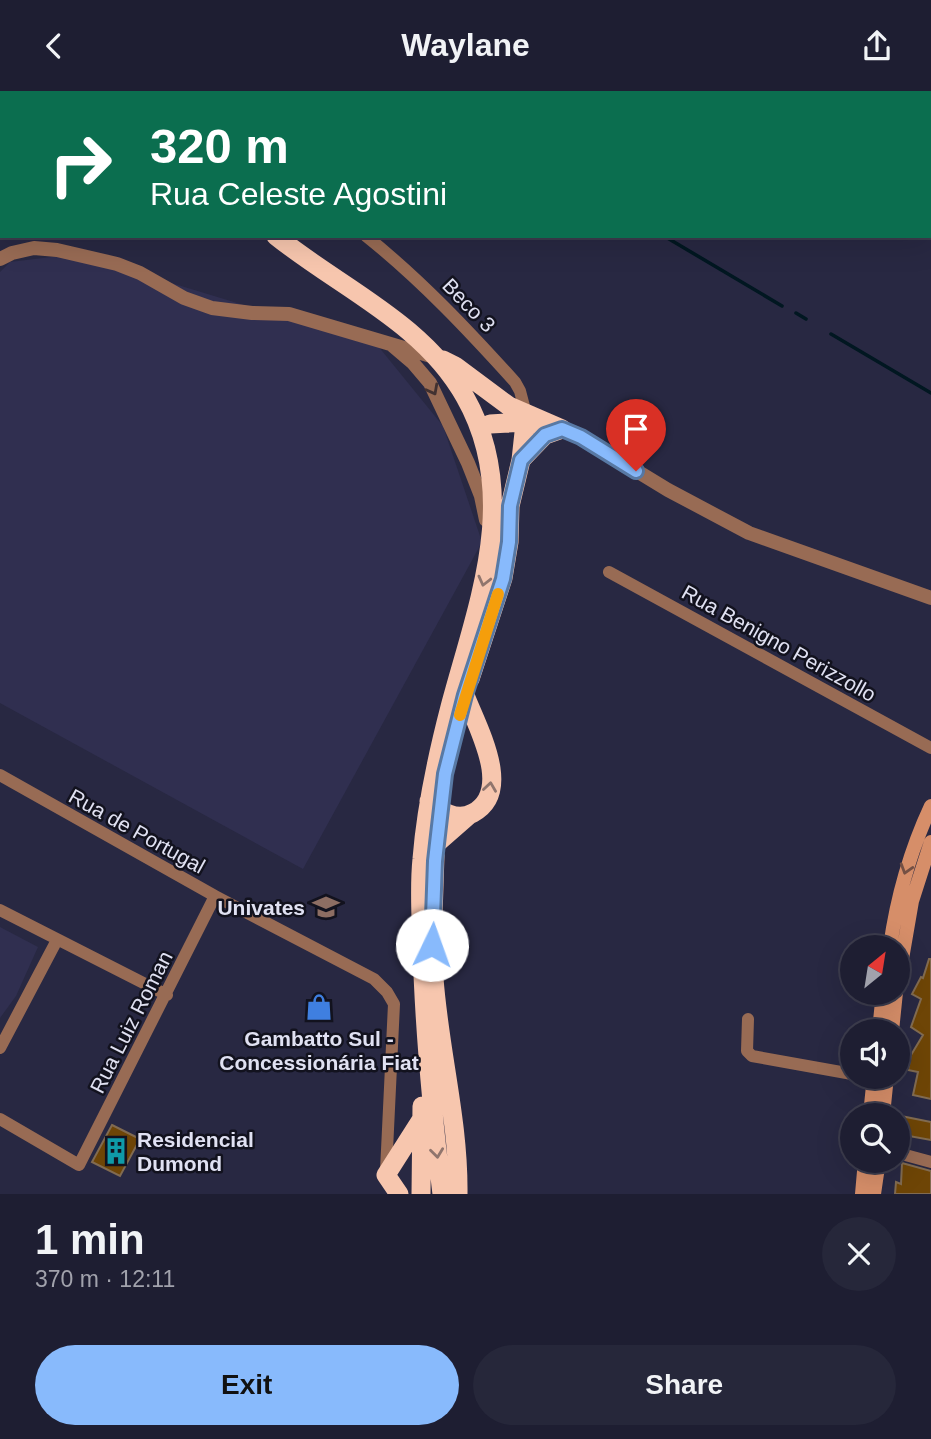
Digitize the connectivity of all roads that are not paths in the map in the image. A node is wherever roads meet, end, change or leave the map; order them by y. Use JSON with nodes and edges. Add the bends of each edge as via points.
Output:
{"nodes":[{"id":1,"x":279,"y":238,"type":"edge"},
{"id":2,"x":298,"y":238,"type":"edge"},
{"id":3,"x":368,"y":238,"type":"edge"},
{"id":4,"x":0,"y":259,"type":"edge"},
{"id":5,"x":387,"y":341,"type":"junction"},
{"id":6,"x":436,"y":357,"type":"junction"},
{"id":7,"x":455,"y":366,"type":"junction"},
{"id":8,"x":526,"y":418,"type":"junction"},
{"id":9,"x":490,"y":424,"type":"junction"},
{"id":10,"x":562,"y":429,"type":"junction"},
{"id":11,"x":521,"y":460,"type":"junction"},
{"id":12,"x":510,"y":506,"type":"junction"},
{"id":13,"x":491,"y":543,"type":"junction"},
{"id":14,"x":609,"y":572,"type":"dead end"},
{"id":15,"x":931,"y":599,"type":"edge"},
{"id":16,"x":465,"y":695,"type":"junction"},
{"id":17,"x":931,"y":748,"type":"edge"},
{"id":18,"x":0,"y":775,"type":"edge"},
{"id":19,"x":435,"y":805,"type":"junction"},
{"id":20,"x":931,"y":806,"type":"edge"},
{"id":21,"x":469,"y":815,"type":"junction"},
{"id":22,"x":437,"y":842,"type":"junction"},
{"id":23,"x":931,"y":842,"type":"edge"},
{"id":24,"x":215,"y":897,"type":"junction"},
{"id":25,"x":0,"y":910,"type":"edge"},
{"id":26,"x":892,"y":935,"type":"edge"},
{"id":27,"x":906,"y":935,"type":"edge"},
{"id":28,"x":57,"y":940,"type":"junction"},
{"id":29,"x":167,"y":995,"type":"junction"},
{"id":30,"x":748,"y":1019,"type":"dead end"},
{"id":31,"x":0,"y":1048,"type":"edge"},
{"id":32,"x":427,"y":1063,"type":"junction"},
{"id":33,"x":840,"y":1072,"type":"edge"},
{"id":34,"x":0,"y":1119,"type":"edge"},
{"id":35,"x":421,"y":1119,"type":"junction"},
{"id":36,"x":910,"y":1156,"type":"edge"},
{"id":37,"x":931,"y":1162,"type":"edge"},
{"id":38,"x":421,"y":1170,"type":"junction"},
{"id":39,"x":864,"y":1173,"type":"edge"},
{"id":40,"x":876,"y":1173,"type":"edge"},
{"id":41,"x":386,"y":1175,"type":"junction"},
{"id":42,"x":399,"y":1194,"type":"edge"},
{"id":43,"x":421,"y":1194,"type":"edge"},
{"id":44,"x":441,"y":1194,"type":"edge"},
{"id":45,"x":458,"y":1194,"type":"edge"},
{"id":46,"x":862,"y":1194,"type":"edge"},
{"id":47,"x":874,"y":1194,"type":"edge"}],
"edges":[{"from":1,"to":6,"type":"highway","via":[[395,321]]},
{"from":2,"to":7,"type":"highway","via":[[403,311]]},
{"from":3,"to":8,"type":"street","name":"Beco 3","via":[[457,319],[515,382]]},
{"from":4,"to":5,"type":"street","via":[[34,249],[57,250],[117,264],[212,308],[289,314]]},
{"from":5,"to":6,"type":"street"},
{"from":5,"to":13,"type":"street","one_way":true,"via":[[430,383],[481,496]]},
{"from":6,"to":7,"type":"highway"},
{"from":6,"to":13,"type":"highway","via":[[465,396],[479,427],[492,473]]},
{"from":7,"to":8,"type":"highway"},
{"from":7,"to":9,"type":"highway"},
{"from":8,"to":9,"type":"highway"},
{"from":8,"to":10,"type":"highway"},
{"from":8,"to":11,"type":"highway"},
{"from":9,"to":12,"type":"highway"},
{"from":10,"to":11,"type":"highway","via":[[545,435]]},
{"from":10,"to":15,"type":"street","via":[[749,533]]},
{"from":11,"to":12,"type":"highway"},
{"from":12,"to":16,"type":"highway","via":[[503,579]]},
{"from":13,"to":19,"type":"highway","one_way":true,"via":[[449,711]]},
{"from":14,"to":17,"type":"street","name":"Rua Benigno Perizzollo"},
{"from":16,"to":19,"type":"highway"},
{"from":21,"to":16,"type":"highway","one_way":true,"via":[[489,799],[493,784]]},
{"from":18,"to":24,"type":"street","name":"Rua de Portugal"},
{"from":19,"to":21,"type":"highway","via":[[458,818]]},
{"from":19,"to":22,"type":"highway"},
{"from":19,"to":32,"type":"highway","via":[[421,886]]},
{"from":20,"to":26,"type":"main road","one_way":true,"via":[[903,878]]},
{"from":21,"to":22,"type":"highway"},
{"from":22,"to":45,"type":"highway","via":[[432,945]]},
{"from":23,"to":27,"type":"main road"},
{"from":24,"to":29,"type":"street","name":"Rua Luiz Roman"},
{"from":24,"to":41,"type":"street","name":"Rua de Portugal","via":[[374,979],[387,992],[394,1004]]},
{"from":25,"to":28,"type":"street"},
{"from":28,"to":29,"type":"street"},
{"from":28,"to":31,"type":"street"},
{"from":29,"to":34,"type":"street","name":"Rua Luiz Roman","via":[[79,1165]]},
{"from":30,"to":33,"type":"street","via":[[747,1051],[752,1056]]},
{"from":32,"to":35,"type":"highway"},
{"from":32,"to":44,"type":"highway","one_way":true},
{"from":35,"to":38,"type":"highway"},
{"from":35,"to":41,"type":"highway"},
{"from":36,"to":37,"type":"street"},
{"from":38,"to":41,"type":"highway"},
{"from":38,"to":43,"type":"highway"},
{"from":38,"to":44,"type":"highway"},
{"from":39,"to":46,"type":"main road"},
{"from":40,"to":47,"type":"main road"},
{"from":41,"to":42,"type":"highway"}]}
